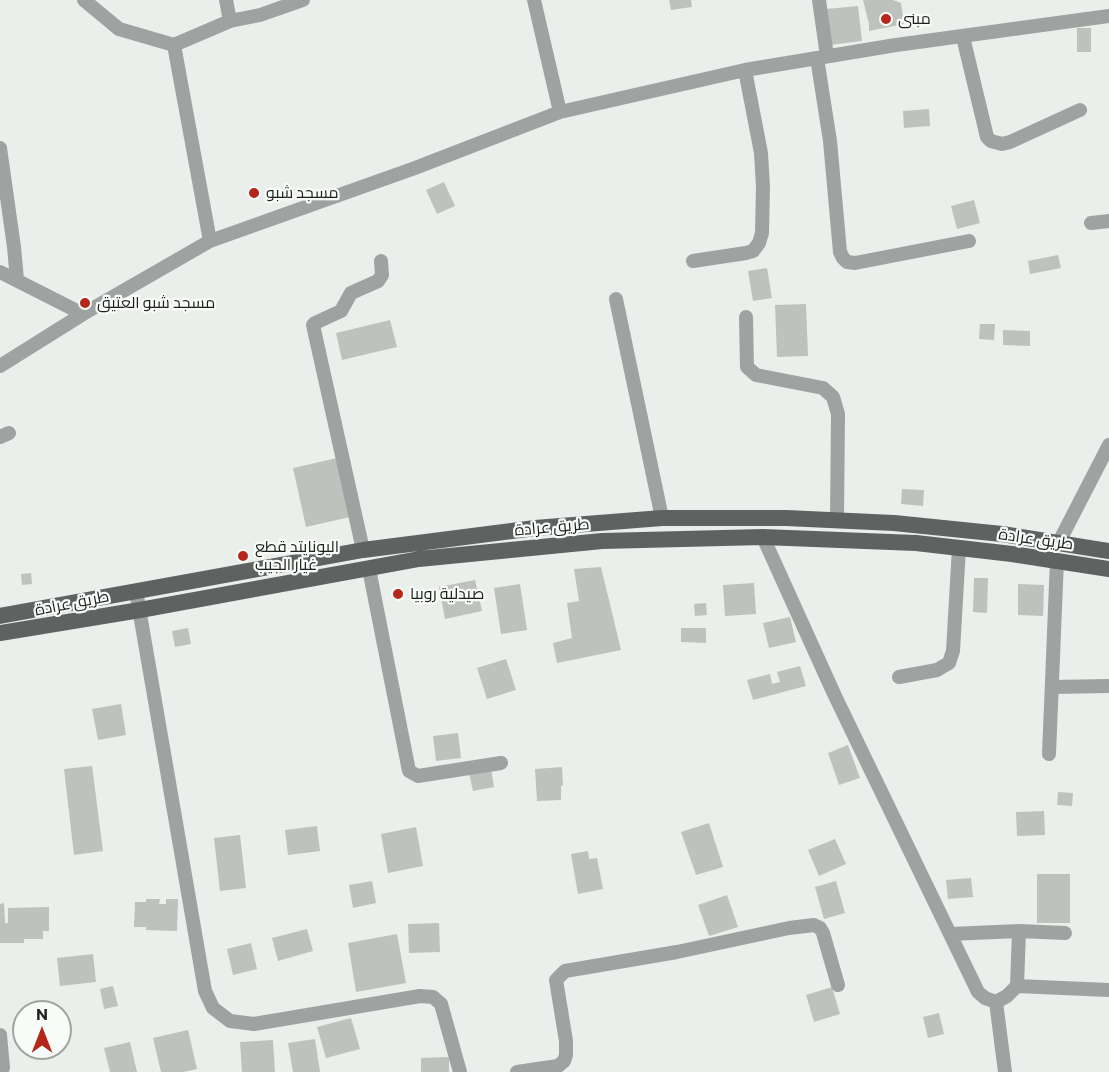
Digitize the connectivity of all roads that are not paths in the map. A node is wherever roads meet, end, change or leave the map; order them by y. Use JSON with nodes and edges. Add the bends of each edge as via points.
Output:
{"nodes":[{"id":1,"x":84,"y":0,"type":"edge"},
{"id":2,"x":226,"y":0,"type":"edge"},
{"id":3,"x":303,"y":0,"type":"edge"},
{"id":4,"x":534,"y":0,"type":"edge"},
{"id":5,"x":819,"y":0,"type":"edge"},
{"id":6,"x":1109,"y":16,"type":"edge"},
{"id":7,"x":230,"y":21,"type":"junction"},
{"id":8,"x":963,"y":37,"type":"junction"},
{"id":9,"x":174,"y":45,"type":"junction"},
{"id":10,"x":822,"y":57,"type":"junction"},
{"id":11,"x":745,"y":70,"type":"junction"},
{"id":12,"x":1080,"y":110,"type":"dead end"},
{"id":13,"x":560,"y":112,"type":"junction"},
{"id":14,"x":0,"y":148,"type":"edge"},
{"id":15,"x":1109,"y":221,"type":"edge"},
{"id":16,"x":1091,"y":223,"type":"dead end"},
{"id":17,"x":210,"y":241,"type":"junction"},
{"id":18,"x":969,"y":241,"type":"dead end"},
{"id":19,"x":381,"y":261,"type":"dead end"},
{"id":20,"x":693,"y":261,"type":"dead end"},
{"id":21,"x":0,"y":272,"type":"edge"},
{"id":22,"x":16,"y":280,"type":"junction"},
{"id":23,"x":616,"y":299,"type":"dead end"},
{"id":24,"x":83,"y":314,"type":"junction"},
{"id":25,"x":746,"y":317,"type":"dead end"},
{"id":26,"x":0,"y":366,"type":"edge"},
{"id":27,"x":1109,"y":445,"type":"edge"},
{"id":28,"x":662,"y":518,"type":"junction"},
{"id":29,"x":837,"y":520,"type":"junction"},
{"id":30,"x":763,"y":537,"type":"junction"},
{"id":31,"x":1059,"y":542,"type":"junction"},
{"id":32,"x":959,"y":548,"type":"junction"},
{"id":33,"x":363,"y":550,"type":"junction"},
{"id":34,"x":1109,"y":551,"type":"edge"},
{"id":35,"x":1057,"y":560,"type":"junction"},
{"id":36,"x":369,"y":568,"type":"junction"},
{"id":37,"x":1109,"y":569,"type":"edge"},
{"id":38,"x":136,"y":591,"type":"junction"},
{"id":39,"x":140,"y":610,"type":"junction"},
{"id":40,"x":0,"y":616,"type":"edge"},
{"id":41,"x":0,"y":633,"type":"edge"},
{"id":42,"x":899,"y":677,"type":"dead end"},
{"id":43,"x":1109,"y":686,"type":"edge"},
{"id":44,"x":1052,"y":687,"type":"junction"},
{"id":45,"x":1049,"y":754,"type":"dead end"},
{"id":46,"x":501,"y":763,"type":"dead end"},
{"id":47,"x":1020,"y":931,"type":"junction"},
{"id":48,"x":1065,"y":933,"type":"dead end"},
{"id":49,"x":950,"y":934,"type":"junction"},
{"id":50,"x":838,"y":985,"type":"dead end"},
{"id":51,"x":1017,"y":986,"type":"junction"},
{"id":52,"x":1109,"y":990,"type":"edge"},
{"id":53,"x":996,"y":1002,"type":"junction"},
{"id":54,"x":0,"y":1035,"type":"edge"},
{"id":55,"x":3,"y":1069,"type":"edge"},
{"id":56,"x":460,"y":1072,"type":"edge"},
{"id":57,"x":517,"y":1072,"type":"edge"},
{"id":58,"x":1005,"y":1072,"type":"edge"}],
"edges":[{"from":1,"to":9,"type":"street","via":[[120,29]]},
{"from":2,"to":7,"type":"street"},
{"from":3,"to":7,"type":"street"},
{"from":4,"to":13,"type":"street"},
{"from":5,"to":10,"type":"street"},
{"from":6,"to":8,"type":"street"},
{"from":7,"to":9,"type":"street"},
{"from":8,"to":10,"type":"street"},
{"from":8,"to":12,"type":"street","via":[[991,141],[1010,142]]},
{"from":9,"to":17,"type":"street"},
{"from":10,"to":11,"type":"street"},
{"from":10,"to":18,"type":"street","via":[[843,258],[855,263]]},
{"from":11,"to":13,"type":"street"},
{"from":11,"to":20,"type":"street","via":[[761,153],[762,233],[759,243],[746,253]]},
{"from":13,"to":17,"type":"street"},
{"from":14,"to":22,"type":"street"},
{"from":15,"to":16,"type":"street"},
{"from":17,"to":24,"type":"street"},
{"from":19,"to":33,"type":"street","via":[[382,275],[378,281],[351,293],[341,311],[313,326]]},
{"from":21,"to":22,"type":"street"},
{"from":22,"to":24,"type":"street"},
{"from":23,"to":28,"type":"street"},
{"from":24,"to":26,"type":"street"},
{"from":25,"to":29,"type":"street","via":[[747,367],[756,375],[823,388],[833,397],[838,414]]},
{"from":27,"to":31,"type":"street"},
{"from":28,"to":29,"type":"main road","name":"طريق عرادة"},
{"from":28,"to":33,"type":"main road","name":"طريق عرادة","via":[[535,528]]},
{"from":29,"to":31,"type":"main road","name":"طريق عرادة","via":[[930,526]]},
{"from":30,"to":32,"type":"main road","name":"طريق عرادة"},
{"from":30,"to":36,"type":"main road","name":"طريق عرادة","via":[[543,545]]},
{"from":30,"to":49,"type":"street"},
{"from":31,"to":34,"type":"main road","name":"طريق عرادة"},
{"from":32,"to":35,"type":"main road","name":"طريق عرادة"},
{"from":32,"to":42,"type":"street","via":[[949,663],[937,670]]},
{"from":33,"to":38,"type":"main road","name":"طريق عرادة"},
{"from":35,"to":37,"type":"main road","name":"طريق عرادة"},
{"from":35,"to":44,"type":"street"},
{"from":36,"to":39,"type":"main road","name":"طريق عرادة"},
{"from":36,"to":46,"type":"street","via":[[409,771],[418,776]]},
{"from":38,"to":39,"type":"street"},
{"from":38,"to":40,"type":"main road","name":"طريق عرادة"},
{"from":39,"to":41,"type":"main road","name":"طريق عرادة"},
{"from":39,"to":56,"type":"street","via":[[205,991],[213,1008],[230,1021],[254,1024],[433,997],[441,1004]]},
{"from":43,"to":44,"type":"street"},
{"from":44,"to":45,"type":"street"},
{"from":47,"to":48,"type":"street"},
{"from":47,"to":49,"type":"street"},
{"from":47,"to":51,"type":"street"},
{"from":49,"to":53,"type":"street","via":[[978,992]]},
{"from":50,"to":57,"type":"street","via":[[823,933],[814,925],[565,971],[556,980],[566,1041],[564,1061],[558,1066]]},
{"from":51,"to":52,"type":"street"},
{"from":51,"to":53,"type":"street"},
{"from":53,"to":58,"type":"street"},
{"from":54,"to":55,"type":"street"}]}
